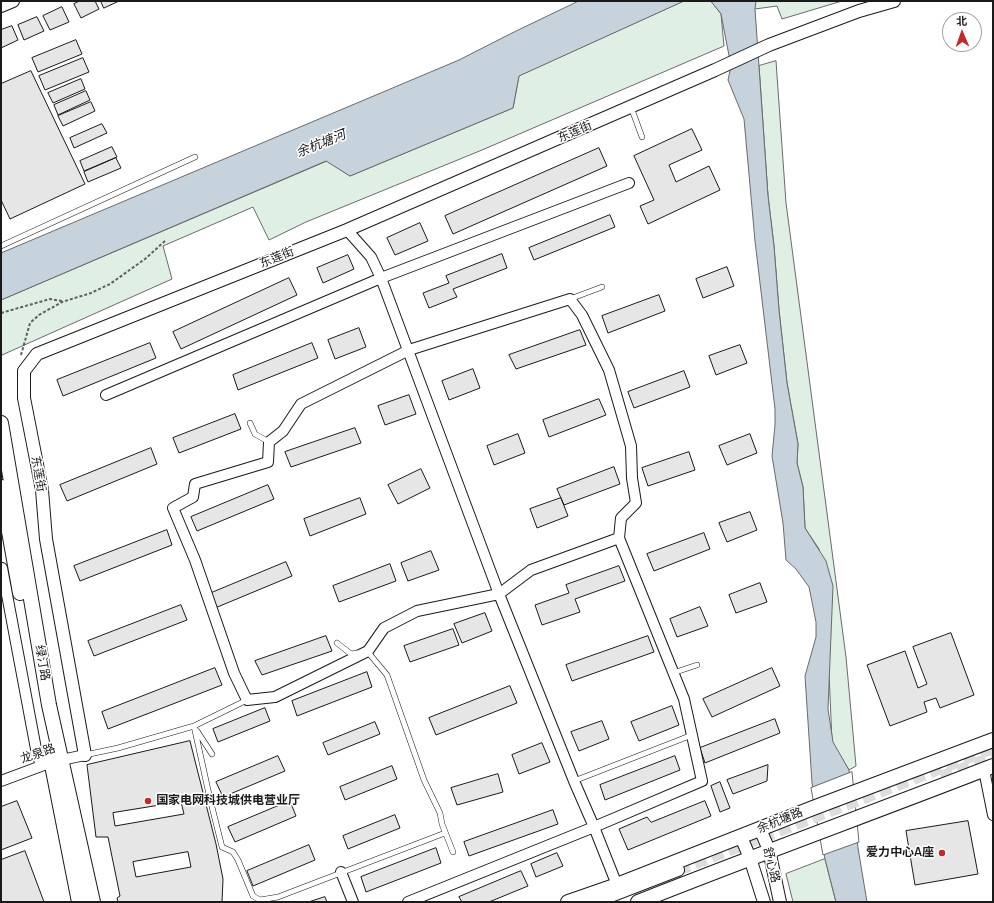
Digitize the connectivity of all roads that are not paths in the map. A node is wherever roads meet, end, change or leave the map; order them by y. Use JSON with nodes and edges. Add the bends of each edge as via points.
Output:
{"nodes":[{"id":1,"x":13,"y":1,"type":"edge"},
{"id":2,"x":894,"y":1,"type":"edge"},
{"id":3,"x":1,"y":6,"type":"edge"},
{"id":4,"x":631,"y":107,"type":"junction"},
{"id":5,"x":642,"y":137,"type":"dead end"},
{"id":6,"x":195,"y":157,"type":"dead end"},
{"id":7,"x":629,"y":183,"type":"dead end"},
{"id":8,"x":347,"y":230,"type":"junction"},
{"id":9,"x":1,"y":246,"type":"edge"},
{"id":10,"x":381,"y":278,"type":"junction"},
{"id":11,"x":602,"y":287,"type":"dead end"},
{"id":12,"x":570,"y":300,"type":"junction"},
{"id":13,"x":409,"y":350,"type":"junction"},
{"id":14,"x":106,"y":395,"type":"dead end"},
{"id":15,"x":1,"y":422,"type":"edge"},
{"id":16,"x":250,"y":423,"type":"dead end"},
{"id":17,"x":269,"y":442,"type":"junction"},
{"id":18,"x":1,"y":487,"type":"edge"},
{"id":19,"x":619,"y":538,"type":"junction"},
{"id":20,"x":6,"y":567,"type":"edge"},
{"id":21,"x":499,"y":594,"type":"junction"},
{"id":22,"x":336,"y":643,"type":"dead end"},
{"id":23,"x":368,"y":651,"type":"junction"},
{"id":24,"x":697,"y":665,"type":"dead end"},
{"id":25,"x":673,"y":673,"type":"junction"},
{"id":26,"x":247,"y":700,"type":"junction"},
{"id":27,"x":194,"y":726,"type":"junction"},
{"id":28,"x":692,"y":735,"type":"junction"},
{"id":29,"x":993,"y":740,"type":"edge"},
{"id":30,"x":85,"y":754,"type":"junction"},
{"id":31,"x":212,"y":754,"type":"dead end"},
{"id":32,"x":51,"y":762,"type":"junction"},
{"id":33,"x":988,"y":768,"type":"edge"},
{"id":34,"x":1,"y":781,"type":"edge"},
{"id":35,"x":574,"y":781,"type":"junction"},
{"id":36,"x":993,"y":815,"type":"edge"},
{"id":37,"x":594,"y":827,"type":"junction"},
{"id":38,"x":760,"y":829,"type":"junction"},
{"id":39,"x":445,"y":833,"type":"junction"},
{"id":40,"x":741,"y":837,"type":"junction"},
{"id":41,"x":769,"y":850,"type":"junction"},
{"id":42,"x":453,"y":852,"type":"dead end"},
{"id":43,"x":750,"y":858,"type":"junction"},
{"id":44,"x":341,"y":872,"type":"junction"},
{"id":45,"x":617,"y":885,"type":"junction"},
{"id":46,"x":79,"y":902,"type":"edge"},
{"id":47,"x":93,"y":902,"type":"edge"},
{"id":48,"x":353,"y":902,"type":"edge"},
{"id":49,"x":408,"y":902,"type":"edge"},
{"id":50,"x":568,"y":902,"type":"edge"},
{"id":51,"x":595,"y":902,"type":"edge"},
{"id":52,"x":616,"y":902,"type":"edge"},
{"id":53,"x":638,"y":902,"type":"edge"},
{"id":54,"x":764,"y":902,"type":"edge"},
{"id":55,"x":780,"y":902,"type":"edge"}],
"edges":[{"from":1,"to":3,"type":"street"},
{"from":2,"to":4,"type":"street","name":"东莲街","via":[[769,44]]},
{"from":4,"to":5,"type":"lane"},
{"from":4,"to":8,"type":"street","name":"东莲街"},
{"from":6,"to":9,"type":"lane"},
{"from":7,"to":10,"type":"street"},
{"from":8,"to":10,"type":"street","via":[[371,257]]},
{"from":8,"to":30,"type":"street","name":"东莲街","via":[[37,354],[24,371],[24,398],[42,490],[46,539]]},
{"from":10,"to":13,"type":"street"},
{"from":10,"to":14,"type":"street"},
{"from":11,"to":12,"type":"lane"},
{"from":12,"to":13,"type":"street"},
{"from":12,"to":19,"type":"street","via":[[582,315],[609,370],[631,446],[636,503],[621,518]]},
{"from":13,"to":17,"type":"street","via":[[301,404],[283,431]]},
{"from":13,"to":21,"type":"street"},
{"from":15,"to":32,"type":"main road","name":"绿汀路","via":[[49,705]]},
{"from":16,"to":17,"type":"lane","via":[[255,434]]},
{"from":17,"to":26,"type":"street","via":[[268,462],[195,484],[192,497],[173,508],[195,560],[234,673]]},
{"from":18,"to":20,"type":"main road","name":"绿汀路"},
{"from":19,"to":21,"type":"street","via":[[531,570]]},
{"from":19,"to":25,"type":"street"},
{"from":20,"to":32,"type":"main road","name":"绿汀路"},
{"from":21,"to":23,"type":"street","via":[[417,611],[384,628]]},
{"from":21,"to":35,"type":"street"},
{"from":22,"to":23,"type":"lane","via":[[351,654]]},
{"from":23,"to":26,"type":"street","via":[[275,696]]},
{"from":23,"to":39,"type":"lane","via":[[387,676],[424,780],[440,813]]},
{"from":24,"to":25,"type":"lane"},
{"from":25,"to":28,"type":"street","via":[[684,699]]},
{"from":26,"to":27,"type":"lane"},
{"from":27,"to":30,"type":"lane","via":[[118,748]]},
{"from":27,"to":31,"type":"lane"},
{"from":27,"to":44,"type":"lane","via":[[222,847],[233,852],[253,896],[260,900],[278,897]]},
{"from":28,"to":35,"type":"lane"},
{"from":28,"to":37,"type":"street","via":[[702,781]]},
{"from":29,"to":38,"type":"main road","name":"余杭塘路"},
{"from":30,"to":32,"type":"street","name":"龙泉路"},
{"from":32,"to":34,"type":"street","name":"龙泉路"},
{"from":32,"to":46,"type":"main road","name":"绿汀路"},
{"from":32,"to":47,"type":"main road","name":"绿汀路"},
{"from":33,"to":36,"type":"street"},
{"from":33,"to":41,"type":"main road","name":"余杭塘路"},
{"from":35,"to":37,"type":"street"},
{"from":37,"to":45,"type":"street"},
{"from":37,"to":49,"type":"street"},
{"from":38,"to":40,"type":"main road","name":"余杭塘路"},
{"from":38,"to":41,"type":"street","name":"舒心路"},
{"from":39,"to":42,"type":"lane"},
{"from":39,"to":44,"type":"lane"},
{"from":40,"to":43,"type":"street","name":"舒心路"},
{"from":40,"to":45,"type":"main road","name":"余杭塘路"},
{"from":41,"to":43,"type":"main road","name":"余杭塘路"},
{"from":41,"to":55,"type":"street","name":"舒心路"},
{"from":43,"to":53,"type":"main road","name":"余杭塘路"},
{"from":43,"to":54,"type":"street","name":"舒心路"},
{"from":44,"to":48,"type":"street"},
{"from":45,"to":50,"type":"main road","name":"余杭塘路"},
{"from":51,"to":52,"type":"street","via":[[679,873]]}]}
